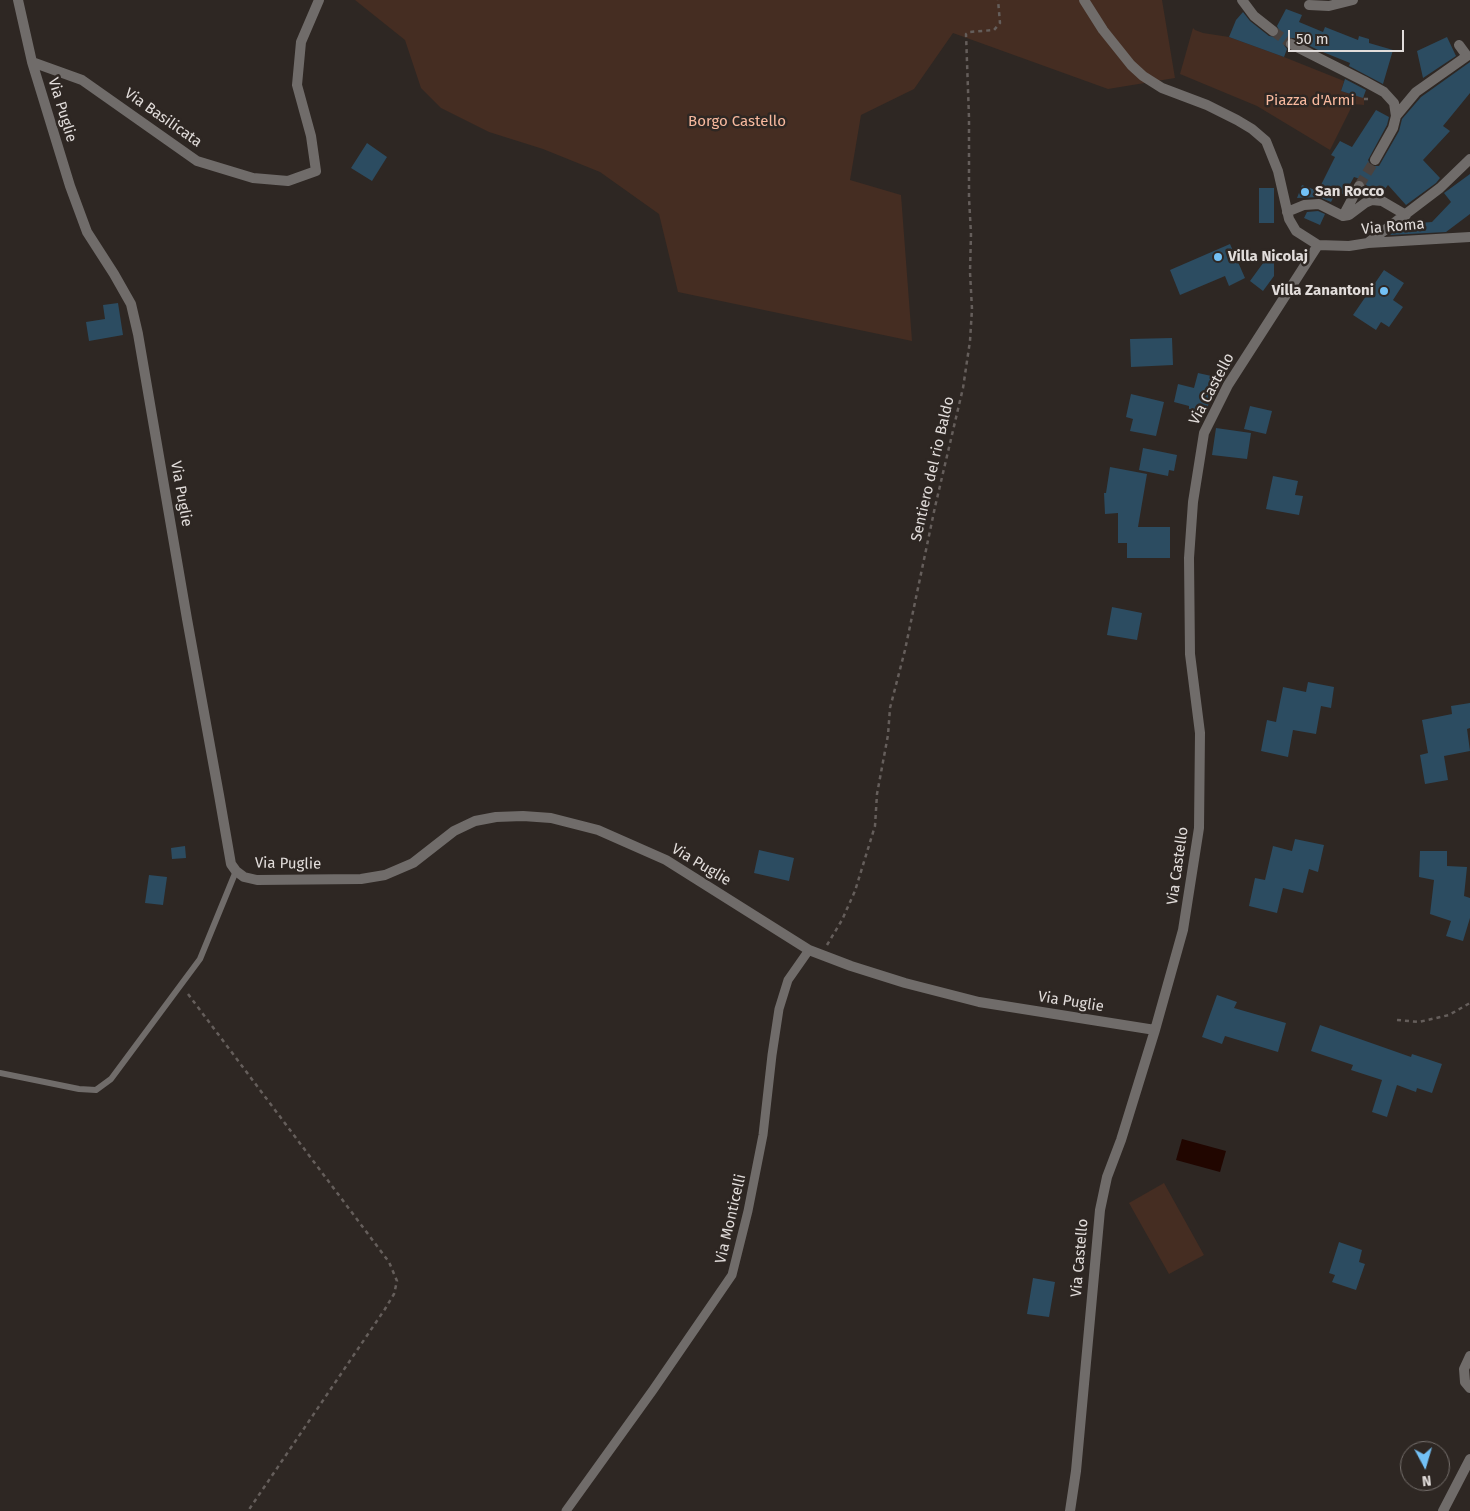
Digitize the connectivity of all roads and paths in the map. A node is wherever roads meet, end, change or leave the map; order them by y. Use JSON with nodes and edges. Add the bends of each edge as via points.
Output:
{"nodes":[{"id":1,"x":18,"y":0,"type":"edge"},
{"id":2,"x":319,"y":0,"type":"edge"},
{"id":3,"x":998,"y":0,"type":"edge"},
{"id":4,"x":1084,"y":0,"type":"edge"},
{"id":5,"x":1242,"y":0,"type":"edge"},
{"id":6,"x":1353,"y":0,"type":"edge"},
{"id":7,"x":1309,"y":4,"type":"dead end"},
{"id":8,"x":1273,"y":31,"type":"tunnel mouth"},
{"id":9,"x":1291,"y":44,"type":"tunnel mouth"},
{"id":10,"x":1459,"y":46,"type":"dead end"},
{"id":11,"x":32,"y":62,"type":"junction"},
{"id":12,"x":1396,"y":116,"type":"junction"},
{"id":13,"x":1470,"y":159,"type":"edge"},
{"id":14,"x":1374,"y":160,"type":"tunnel mouth"},
{"id":15,"x":1359,"y":186,"type":"tunnel mouth"},
{"id":16,"x":1287,"y":212,"type":"junction"},
{"id":17,"x":1406,"y":215,"type":"junction"},
{"id":18,"x":1342,"y":216,"type":"junction"},
{"id":19,"x":1470,"y":236,"type":"edge"},
{"id":20,"x":1368,"y":243,"type":"junction"},
{"id":21,"x":1318,"y":245,"type":"junction"},
{"id":22,"x":236,"y":871,"type":"junction"},
{"id":23,"x":809,"y":950,"type":"junction"},
{"id":24,"x":821,"y":954,"type":"junction"},
{"id":25,"x":181,"y":985,"type":"junction"},
{"id":26,"x":1470,"y":1003,"type":"edge"},
{"id":27,"x":1398,"y":1020,"type":"dead end"},
{"id":28,"x":1155,"y":1030,"type":"junction"},
{"id":29,"x":0,"y":1073,"type":"edge"},
{"id":30,"x":1470,"y":1356,"type":"edge"},
{"id":31,"x":1470,"y":1388,"type":"edge"},
{"id":32,"x":1470,"y":1459,"type":"edge"},
{"id":33,"x":248,"y":1511,"type":"edge"},
{"id":34,"x":566,"y":1511,"type":"edge"},
{"id":35,"x":1070,"y":1511,"type":"edge"},
{"id":36,"x":1443,"y":1511,"type":"edge"}],
"edges":[{"from":1,"to":11,"type":"street","name":"Via Puglie"},
{"from":2,"to":11,"type":"street","name":"Via Basilicata","via":[[301,42],[297,85],[311,136],[316,170],[288,180],[253,178],[198,161],[82,80]]},
{"from":3,"to":24,"type":"path","name":"Sentiero del rio Baldo","via":[[1000,23],[994,30],[966,34],[972,309],[963,388],[890,708],[875,826],[855,891]]},
{"from":4,"to":16,"type":"street","via":[[1103,30],[1143,76],[1162,88],[1237,120],[1266,142],[1278,170]]},
{"from":5,"to":8,"type":"street","via":[[1254,16]]},
{"from":6,"to":7,"type":"street","via":[[1329,6]]},
{"from":9,"to":12,"type":"street","via":[[1384,92],[1394,103]]},
{"from":10,"to":12,"type":"street","via":[[1467,56],[1416,92]]},
{"from":11,"to":22,"type":"street","name":"Via Puglie","via":[[87,232],[131,304],[218,796]]},
{"from":12,"to":14,"type":"street","via":[[1393,128]]},
{"from":13,"to":17,"type":"street"},
{"from":15,"to":18,"type":"street"},
{"from":16,"to":18,"type":"street","via":[[1304,205],[1319,204]]},
{"from":16,"to":21,"type":"street","via":[[1296,231]]},
{"from":17,"to":18,"type":"street","via":[[1382,201],[1372,200]]},
{"from":17,"to":20,"type":"street"},
{"from":19,"to":20,"type":"street","name":"Via Roma"},
{"from":20,"to":21,"type":"street","name":"Via Roma"},
{"from":21,"to":28,"type":"street","name":"Via Castello","via":[[1228,385],[1204,433],[1193,502],[1189,558],[1190,654],[1200,733],[1199,828],[1183,930]]},
{"from":22,"to":23,"type":"street","name":"Via Puglie","via":[[257,880],[361,879],[385,875],[412,863],[454,831],[476,820],[514,816],[551,818],[598,830],[666,860]]},
{"from":22,"to":25,"type":"lane","via":[[200,959]]},
{"from":23,"to":24,"type":"street","name":"Via Puglie"},
{"from":23,"to":34,"type":"street","name":"Via Monticelli","via":[[788,980],[779,1009],[763,1135],[732,1275]]},
{"from":24,"to":28,"type":"street","name":"Via Puglie","via":[[905,983],[980,1002]]},
{"from":25,"to":29,"type":"lane","via":[[111,1080],[96,1090]]},
{"from":25,"to":33,"type":"path","via":[[389,1262],[396,1281],[386,1309]]},
{"from":26,"to":27,"type":"path","via":[[1449,1015],[1419,1022]]},
{"from":28,"to":35,"type":"street","name":"Via Castello","via":[[1121,1140],[1106,1177],[1100,1210]]},
{"from":30,"to":31,"type":"street","via":[[1464,1369],[1465,1382]]},
{"from":32,"to":36,"type":"street"}]}
